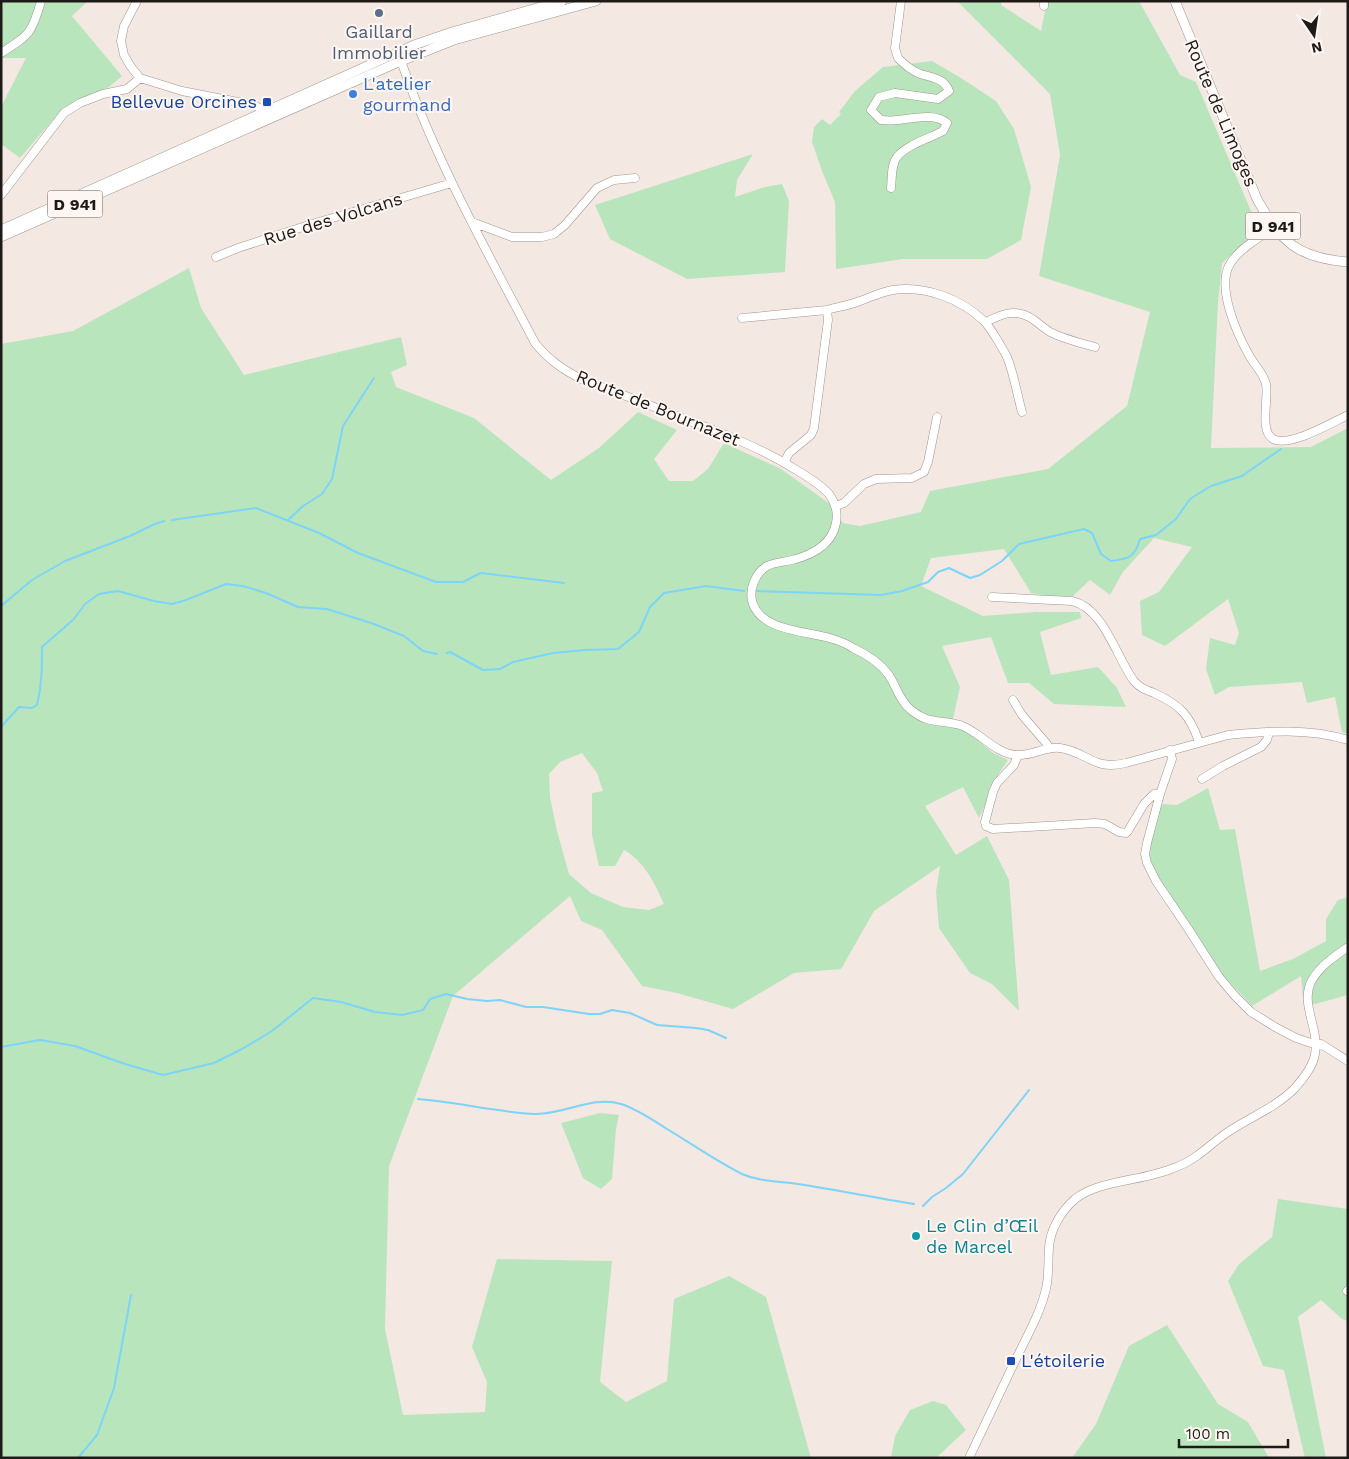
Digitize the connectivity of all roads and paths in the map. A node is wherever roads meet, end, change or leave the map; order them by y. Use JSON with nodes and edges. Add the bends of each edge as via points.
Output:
{"nodes":[{"id":1,"x":41,"y":1,"type":"edge"},
{"id":2,"x":137,"y":1,"type":"edge"},
{"id":3,"x":596,"y":1,"type":"edge"},
{"id":4,"x":900,"y":1,"type":"edge"},
{"id":5,"x":1175,"y":1,"type":"edge"},
{"id":6,"x":564,"y":4,"type":"edge"},
{"id":7,"x":1,"y":53,"type":"edge"},
{"id":8,"x":399,"y":57,"type":"junction"},
{"id":9,"x":140,"y":78,"type":"junction"},
{"id":10,"x":268,"y":115,"type":"junction"},
{"id":11,"x":635,"y":178,"type":"dead end"},
{"id":12,"x":452,"y":183,"type":"junction"},
{"id":13,"x":891,"y":188,"type":"dead end"},
{"id":14,"x":1,"y":194,"type":"edge"},
{"id":15,"x":472,"y":222,"type":"junction"},
{"id":16,"x":1275,"y":228,"type":"junction"},
{"id":17,"x":1,"y":230,"type":"edge"},
{"id":18,"x":1,"y":238,"type":"edge"},
{"id":19,"x":216,"y":257,"type":"dead end"},
{"id":20,"x":1348,"y":262,"type":"edge"},
{"id":21,"x":827,"y":310,"type":"junction"},
{"id":22,"x":742,"y":318,"type":"dead end"},
{"id":23,"x":986,"y":322,"type":"junction"},
{"id":24,"x":1095,"y":347,"type":"dead end"},
{"id":25,"x":1022,"y":412,"type":"dead end"},
{"id":26,"x":1348,"y":414,"type":"edge"},
{"id":27,"x":936,"y":417,"type":"dead end"},
{"id":28,"x":784,"y":463,"type":"junction"},
{"id":29,"x":836,"y":506,"type":"junction"},
{"id":30,"x":992,"y":597,"type":"dead end"},
{"id":31,"x":1012,"y":700,"type":"dead end"},
{"id":32,"x":1268,"y":732,"type":"junction"},
{"id":33,"x":1348,"y":740,"type":"edge"},
{"id":34,"x":1199,"y":742,"type":"junction"},
{"id":35,"x":1048,"y":748,"type":"junction"},
{"id":36,"x":1170,"y":750,"type":"junction"},
{"id":37,"x":1018,"y":755,"type":"junction"},
{"id":38,"x":1202,"y":779,"type":"dead end"},
{"id":39,"x":1160,"y":794,"type":"junction"},
{"id":40,"x":1348,"y":946,"type":"edge"},
{"id":41,"x":1316,"y":1044,"type":"junction"},
{"id":42,"x":1348,"y":1061,"type":"edge"},
{"id":43,"x":969,"y":1458,"type":"edge"}],
"edges":[{"from":1,"to":7,"type":"street","via":[[36,21],[28,34]]},
{"from":2,"to":9,"type":"street","via":[[124,26],[121,41],[124,55]]},
{"from":3,"to":6,"type":"main road","number":"D 941"},
{"from":4,"to":13,"type":"street","via":[[898,58],[917,73],[947,84],[949,91],[938,99],[895,93],[879,97],[874,104],[871,110],[881,120],[942,118],[947,123],[943,131],[910,146],[896,157]]},
{"from":5,"to":16,"type":"main road","name":"Route de Limoges","number":"D 941","via":[[1258,199]]},
{"from":6,"to":8,"type":"main road","number":"D 941"},
{"from":8,"to":10,"type":"main road","number":"D 941"},
{"from":8,"to":12,"type":"street","name":"Route de Bournazet","via":[[429,136]]},
{"from":9,"to":10,"type":"street","via":[[182,91],[252,104]]},
{"from":9,"to":14,"type":"street","via":[[127,89],[103,94],[64,113]]},
{"from":10,"to":17,"type":"main road","number":"D 941"},
{"from":10,"to":18,"type":"main road","number":"D 941"},
{"from":11,"to":15,"type":"street","via":[[614,180],[597,188],[565,225],[542,238],[512,237]]},
{"from":12,"to":15,"type":"street","name":"Route de Bournazet"},
{"from":12,"to":19,"type":"street","name":"Rue des Volcans","via":[[312,224]]},
{"from":15,"to":28,"type":"street","name":"Route de Bournazet","via":[[535,343],[562,369],[725,434]]},
{"from":16,"to":20,"type":"main road","name":"Route de Limoges","number":"D 941","via":[[1294,248],[1320,258]]},
{"from":16,"to":26,"type":"street","via":[[1243,250],[1230,265],[1226,279],[1226,296],[1234,322],[1266,384],[1267,430],[1271,438],[1289,440],[1321,429]]},
{"from":21,"to":22,"type":"street"},
{"from":21,"to":23,"type":"street","via":[[880,293],[912,289],[951,299]]},
{"from":21,"to":28,"type":"street","via":[[814,428],[811,436],[789,453]]},
{"from":23,"to":24,"type":"street","via":[[1010,312],[1022,314],[1060,336]]},
{"from":23,"to":25,"type":"street","via":[[1006,356]]},
{"from":27,"to":29,"type":"street","via":[[924,472],[912,478],[876,479],[864,484]]},
{"from":28,"to":29,"type":"street","name":"Route de Bournazet","via":[[826,490]]},
{"from":29,"to":37,"type":"street","via":[[837,520],[828,541],[808,555],[766,567],[755,579],[751,593],[757,612],[767,621],[784,628],[833,638],[853,648],[877,662],[908,708],[924,719],[960,725],[999,750]]},
{"from":30,"to":34,"type":"street","via":[[1072,601],[1087,607],[1107,632],[1136,683],[1183,711]]},
{"from":31,"to":35,"type":"street"},
{"from":32,"to":33,"type":"street","via":[[1307,732]]},
{"from":32,"to":34,"type":"street","via":[[1228,735]]},
{"from":32,"to":38,"type":"street","via":[[1261,747]]},
{"from":34,"to":36,"type":"street"},
{"from":35,"to":36,"type":"street","via":[[1070,750],[1109,766]]},
{"from":35,"to":37,"type":"street"},
{"from":36,"to":39,"type":"street","via":[[1172,760]]},
{"from":37,"to":39,"type":"street","via":[[993,792],[985,822],[993,829],[1084,822],[1105,824],[1126,832],[1144,804],[1154,794]]},
{"from":39,"to":41,"type":"street","via":[[1146,854],[1156,881],[1235,996],[1275,1027]]},
{"from":40,"to":41,"type":"street","via":[[1311,981],[1308,1006]]},
{"from":41,"to":42,"type":"street"},
{"from":41,"to":43,"type":"street","via":[[1311,1067],[1294,1090],[1265,1111],[1171,1170],[1095,1188],[1074,1200],[1064,1211],[1051,1236],[1046,1288],[1036,1318]]}]}
